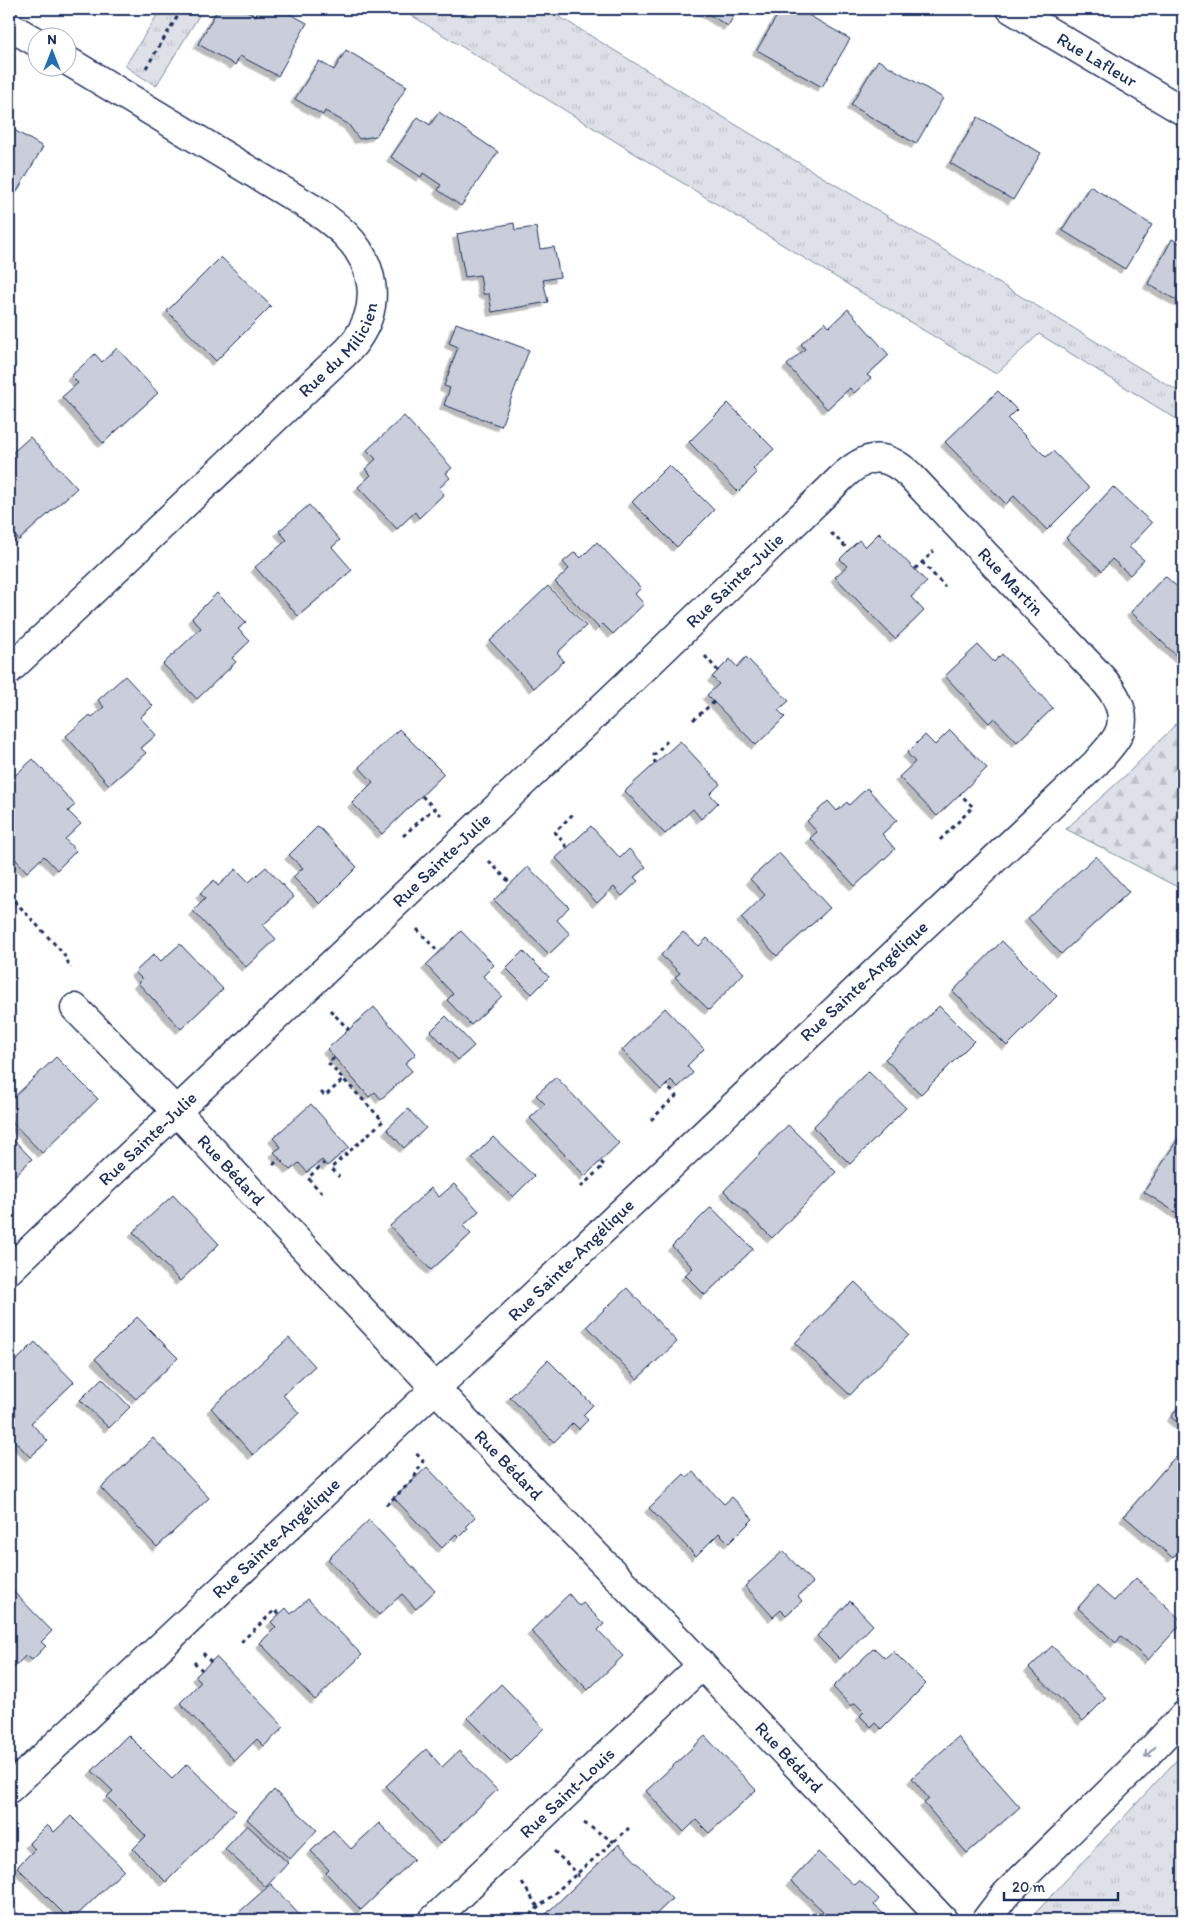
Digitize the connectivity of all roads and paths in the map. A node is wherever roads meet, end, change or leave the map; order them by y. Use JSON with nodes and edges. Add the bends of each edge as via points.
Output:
{"nodes":[{"id":1,"x":182,"y":9,"type":"edge"},
{"id":2,"x":1012,"y":9,"type":"edge"},
{"id":3,"x":9,"y":26,"type":"edge"},
{"id":4,"x":28,"y":37,"type":"edge"},
{"id":5,"x":78,"y":67,"type":"edge"},
{"id":6,"x":145,"y":70,"type":"dead end"},
{"id":7,"x":1183,"y":111,"type":"edge"},
{"id":8,"x":879,"y":459,"type":"joint"},
{"id":9,"x":828,"y":530,"type":"dead end"},
{"id":10,"x":940,"y":545,"type":"dead end"},
{"id":11,"x":849,"y":550,"type":"dead end"},
{"id":12,"x":922,"y":562,"type":"junction"},
{"id":13,"x":915,"y":569,"type":"dead end"},
{"id":14,"x":944,"y":587,"type":"dead end"},
{"id":15,"x":700,"y":652,"type":"dead end"},
{"id":16,"x":9,"y":670,"type":"edge"},
{"id":17,"x":718,"y":670,"type":"dead end"},
{"id":18,"x":714,"y":702,"type":"dead end"},
{"id":19,"x":693,"y":720,"type":"dead end"},
{"id":20,"x":1122,"y":722,"type":"joint"},
{"id":21,"x":669,"y":740,"type":"dead end"},
{"id":22,"x":655,"y":764,"type":"dead end"},
{"id":23,"x":960,"y":794,"type":"dead end"},
{"id":24,"x":422,"y":796,"type":"dead end"},
{"id":25,"x":434,"y":808,"type":"junction"},
{"id":26,"x":574,"y":814,"type":"dead end"},
{"id":27,"x":447,"y":822,"type":"dead end"},
{"id":28,"x":403,"y":836,"type":"dead end"},
{"id":29,"x":940,"y":840,"type":"dead end"},
{"id":30,"x":567,"y":847,"type":"dead end"},
{"id":31,"x":484,"y":856,"type":"dead end"},
{"id":32,"x":511,"y":884,"type":"dead end"},
{"id":33,"x":9,"y":896,"type":"edge"},
{"id":34,"x":413,"y":924,"type":"dead end"},
{"id":35,"x":438,"y":952,"type":"dead end"},
{"id":36,"x":71,"y":968,"type":"dead end"},
{"id":37,"x":326,"y":1006,"type":"dead end"},
{"id":38,"x":75,"y":1008,"type":"dead end"},
{"id":39,"x":349,"y":1030,"type":"dead end"},
{"id":40,"x":334,"y":1058,"type":"dead end"},
{"id":41,"x":344,"y":1079,"type":"junction"},
{"id":42,"x":666,"y":1085,"type":"dead end"},
{"id":43,"x":321,"y":1092,"type":"dead end"},
{"id":44,"x":176,"y":1111,"type":"junction"},
{"id":45,"x":650,"y":1120,"type":"dead end"},
{"id":46,"x":600,"y":1161,"type":"dead end"},
{"id":47,"x":324,"y":1163,"type":"dead end"},
{"id":48,"x":339,"y":1177,"type":"dead end"},
{"id":49,"x":581,"y":1187,"type":"dead end"},
{"id":50,"x":322,"y":1193,"type":"dead end"},
{"id":51,"x":9,"y":1270,"type":"edge"},
{"id":52,"x":436,"y":1388,"type":"junction"},
{"id":53,"x":410,"y":1446,"type":"dead end"},
{"id":54,"x":386,"y":1505,"type":"dead end"},
{"id":55,"x":279,"y":1614,"type":"dead end"},
{"id":56,"x":241,"y":1642,"type":"dead end"},
{"id":57,"x":702,"y":1665,"type":"junction"},
{"id":58,"x":1183,"y":1716,"type":"edge"},
{"id":59,"x":9,"y":1789,"type":"edge"},
{"id":60,"x":577,"y":1819,"type":"dead end"},
{"id":61,"x":629,"y":1828,"type":"dead end"},
{"id":62,"x":614,"y":1842,"type":"junction"},
{"id":63,"x":548,"y":1846,"type":"dead end"},
{"id":64,"x":577,"y":1873,"type":"junction"},
{"id":65,"x":517,"y":1875,"type":"dead end"},
{"id":66,"x":580,"y":1881,"type":"dead end"},
{"id":67,"x":538,"y":1908,"type":"junction"},
{"id":68,"x":433,"y":1920,"type":"edge"},
{"id":69,"x":524,"y":1920,"type":"edge"},
{"id":70,"x":943,"y":1920,"type":"edge"},
{"id":71,"x":986,"y":1920,"type":"edge"}],
"edges":[{"from":1,"to":6,"type":"path"},
{"from":2,"to":7,"type":"street","name":"Rue Lafleur"},
{"from":3,"to":4,"type":"street"},
{"from":5,"to":16,"type":"street","name":"Rue du Milicien","via":[[335,224],[364,262],[371,279],[372,304],[356,341]]},
{"from":8,"to":20,"type":"street","name":"Rue Martin","via":[[893,461],[910,474],[1110,686]]},
{"from":8,"to":44,"type":"street","name":"Rue Sainte-Julie","via":[[858,464],[840,479]]},
{"from":9,"to":11,"type":"path"},
{"from":10,"to":12,"type":"path"},
{"from":12,"to":13,"type":"path"},
{"from":12,"to":14,"type":"path"},
{"from":15,"to":17,"type":"path"},
{"from":18,"to":19,"type":"path"},
{"from":20,"to":52,"type":"street","name":"Rue Sainte-Angélique","via":[[1118,736],[1096,763]]},
{"from":21,"to":22,"type":"path","via":[[654,755]]},
{"from":23,"to":29,"type":"path","via":[[973,807]]},
{"from":24,"to":25,"type":"path"},
{"from":25,"to":27,"type":"path"},
{"from":25,"to":28,"type":"path"},
{"from":26,"to":30,"type":"path","via":[[555,832]]},
{"from":31,"to":32,"type":"path"},
{"from":33,"to":36,"type":"path","via":[[63,953]]},
{"from":34,"to":35,"type":"path"},
{"from":37,"to":39,"type":"path"},
{"from":38,"to":44,"type":"street","name":"Rue Bédard"},
{"from":40,"to":41,"type":"path","via":[[328,1063]]},
{"from":41,"to":43,"type":"path","via":[[325,1096]]},
{"from":41,"to":48,"type":"path","via":[[383,1121],[331,1168]]},
{"from":42,"to":45,"type":"path","via":[[676,1096]]},
{"from":44,"to":51,"type":"street","name":"Rue Sainte-Julie"},
{"from":44,"to":52,"type":"street","name":"Rue Bédard"},
{"from":46,"to":49,"type":"path","via":[[604,1165]]},
{"from":47,"to":50,"type":"path","via":[[308,1178]]},
{"from":52,"to":57,"type":"street","name":"Rue Bédard"},
{"from":52,"to":59,"type":"street","name":"Rue Sainte-Angélique"},
{"from":53,"to":54,"type":"path","via":[[423,1461],[412,1481]]},
{"from":55,"to":56,"type":"path","via":[[274,1610]]},
{"from":57,"to":68,"type":"street","name":"Rue Saint-Louis"},
{"from":57,"to":70,"type":"street","name":"Rue Bédard"},
{"from":58,"to":71,"type":"street","one_way":true,"via":[[1006,1894]]},
{"from":60,"to":62,"type":"path"},
{"from":61,"to":62,"type":"path"},
{"from":62,"to":64,"type":"path"},
{"from":63,"to":64,"type":"path"},
{"from":64,"to":66,"type":"path"},
{"from":64,"to":67,"type":"path"},
{"from":65,"to":67,"type":"path"},
{"from":67,"to":69,"type":"path"}]}
